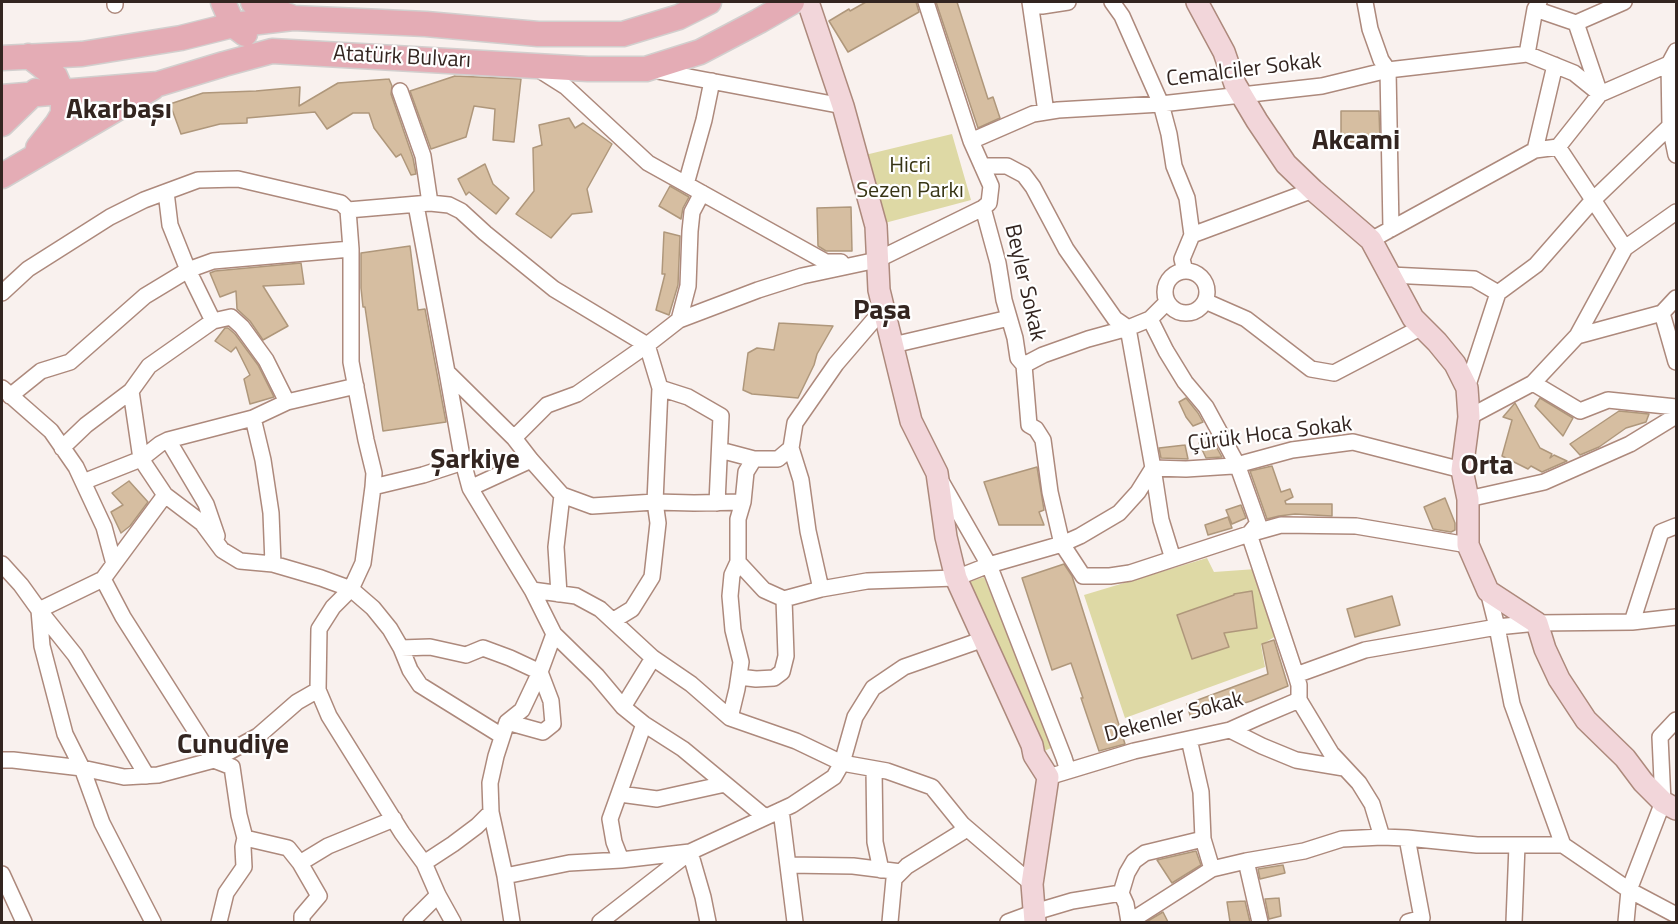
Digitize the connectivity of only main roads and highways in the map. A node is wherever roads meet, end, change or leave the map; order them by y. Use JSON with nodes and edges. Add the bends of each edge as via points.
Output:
{"nodes":[{"id":1,"x":211,"y":2,"type":"edge"},
{"id":2,"x":223,"y":2,"type":"edge"},
{"id":3,"x":253,"y":2,"type":"edge"},
{"id":4,"x":709,"y":2,"type":"edge"},
{"id":5,"x":792,"y":2,"type":"edge"},
{"id":6,"x":293,"y":18,"type":"junction"},
{"id":7,"x":232,"y":25,"type":"junction"},
{"id":8,"x":181,"y":38,"type":"junction"},
{"id":9,"x":272,"y":51,"type":"junction"},
{"id":10,"x":82,"y":54,"type":"junction"},
{"id":11,"x":30,"y":56,"type":"junction"},
{"id":12,"x":2,"y":58,"type":"edge"},
{"id":13,"x":58,"y":84,"type":"junction"},
{"id":14,"x":158,"y":84,"type":"junction"},
{"id":15,"x":32,"y":95,"type":"junction"},
{"id":16,"x":2,"y":97,"type":"edge"},
{"id":17,"x":2,"y":124,"type":"edge"},
{"id":18,"x":26,"y":160,"type":"junction"},
{"id":19,"x":2,"y":176,"type":"edge"}],
"edges":[{"from":1,"to":8,"type":"main road","via":[[197,26]]},
{"from":2,"to":7,"type":"main road"},
{"from":3,"to":6,"type":"main road"},
{"from":4,"to":6,"type":"main road","name":"Atatürk Bulvarı","via":[[679,17],[623,34],[538,34]]},
{"from":5,"to":9,"type":"main road","name":"Atatürk Bulvarı","via":[[700,52],[646,69]]},
{"from":6,"to":7,"type":"main road","name":"Atatürk Bulvarı"},
{"from":7,"to":8,"type":"main road","name":"Atatürk Bulvarı"},
{"from":7,"to":9,"type":"main road"},
{"from":8,"to":10,"type":"main road","name":"Atatürk Bulvarı"},
{"from":9,"to":14,"type":"main road","name":"Atatürk Bulvarı"},
{"from":10,"to":11,"type":"main road","name":"Atatürk Bulvarı"},
{"from":10,"to":13,"type":"main road"},
{"from":11,"to":12,"type":"main road","name":"Atatürk Bulvarı"},
{"from":11,"to":13,"type":"main road"},
{"from":12,"to":16,"type":"main road","via":[[18,76],[13,90]]},
{"from":13,"to":14,"type":"main road","name":"Atatürk Bulvarı"},
{"from":13,"to":15,"type":"main road"},
{"from":13,"to":18,"type":"main road","via":[[63,114]]},
{"from":14,"to":18,"type":"main road"},
{"from":15,"to":16,"type":"main road"},
{"from":15,"to":17,"type":"main road"},
{"from":18,"to":19,"type":"main road"}]}
